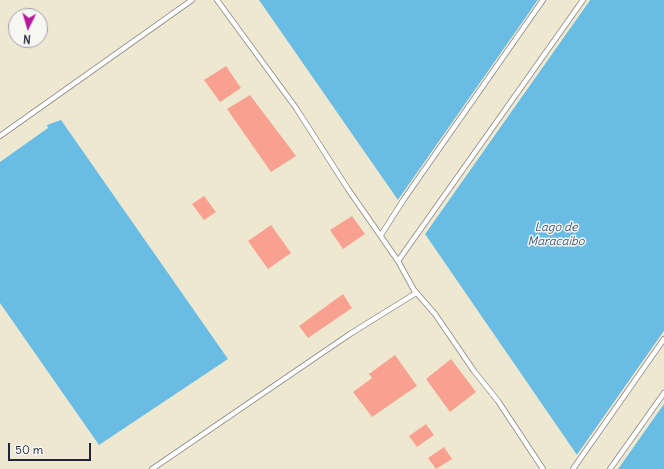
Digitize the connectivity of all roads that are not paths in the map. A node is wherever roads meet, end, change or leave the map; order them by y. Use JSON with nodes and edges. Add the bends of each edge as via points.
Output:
{"nodes":[{"id":1,"x":192,"y":0,"type":"edge"},
{"id":2,"x":216,"y":0,"type":"edge"},
{"id":3,"x":543,"y":0,"type":"edge"},
{"id":4,"x":583,"y":0,"type":"edge"},
{"id":5,"x":0,"y":136,"type":"edge"},
{"id":6,"x":381,"y":235,"type":"junction"},
{"id":7,"x":398,"y":261,"type":"junction"},
{"id":8,"x":416,"y":293,"type":"junction"},
{"id":9,"x":664,"y":339,"type":"edge"},
{"id":10,"x":664,"y":393,"type":"edge"},
{"id":11,"x":152,"y":469,"type":"edge"},
{"id":12,"x":543,"y":469,"type":"edge"},
{"id":13,"x":573,"y":469,"type":"edge"},
{"id":14,"x":610,"y":469,"type":"edge"}],
"edges":[{"from":1,"to":5,"type":"lane"},
{"from":2,"to":6,"type":"lane","via":[[296,108]]},
{"from":3,"to":6,"type":"lane"},
{"from":4,"to":7,"type":"lane"},
{"from":6,"to":7,"type":"lane"},
{"from":7,"to":8,"type":"lane"},
{"from":8,"to":11,"type":"lane","via":[[350,334]]},
{"from":8,"to":12,"type":"lane","via":[[435,314],[498,401]]},
{"from":9,"to":13,"type":"lane"},
{"from":10,"to":14,"type":"lane"}]}
